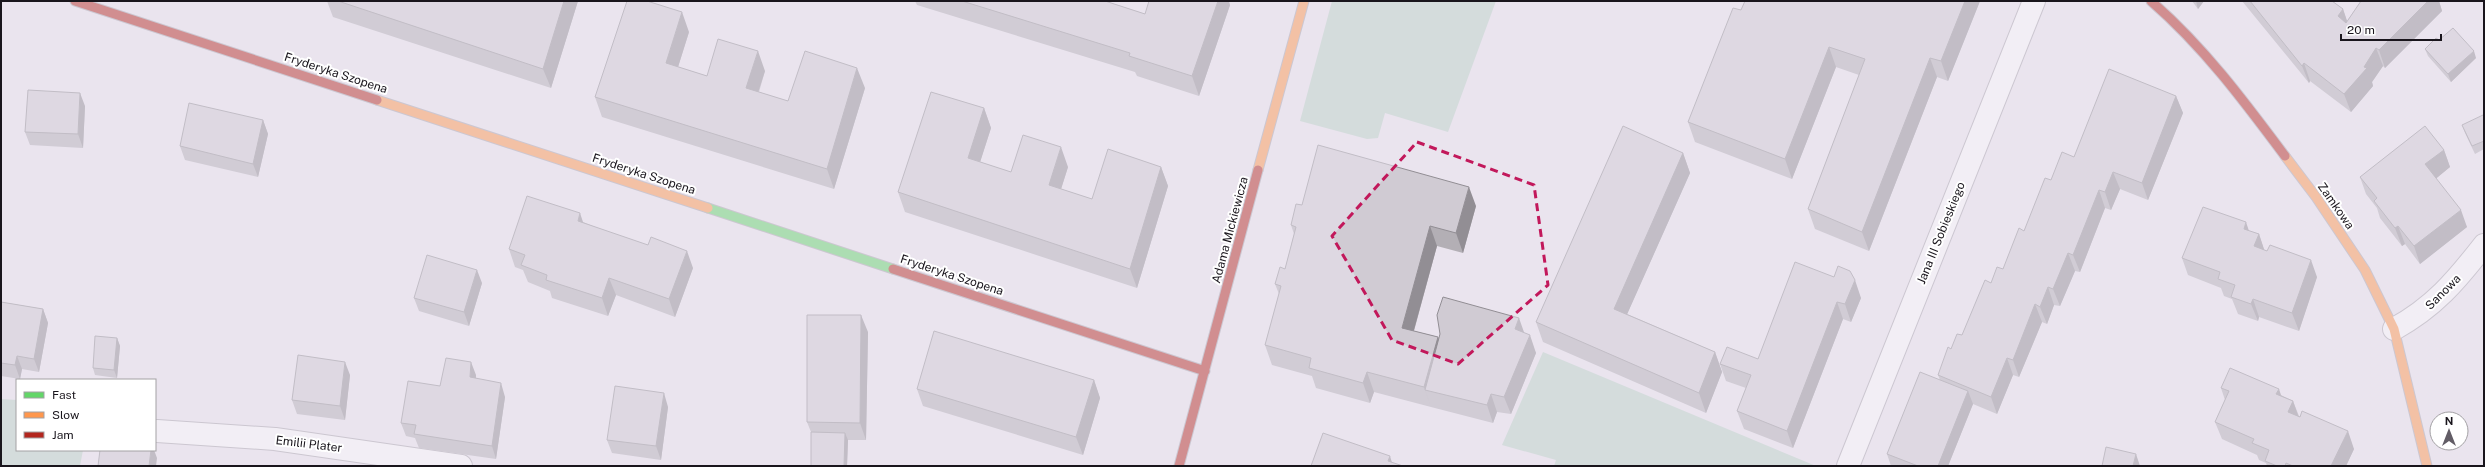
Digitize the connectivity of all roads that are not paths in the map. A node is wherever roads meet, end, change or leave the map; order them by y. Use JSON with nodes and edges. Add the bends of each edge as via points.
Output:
{"nodes":[{"id":1,"x":75,"y":1,"type":"edge"},
{"id":2,"x":1304,"y":1,"type":"edge"},
{"id":3,"x":2034,"y":1,"type":"edge"},
{"id":4,"x":2151,"y":1,"type":"edge"},
{"id":5,"x":2484,"y":245,"type":"edge"},
{"id":6,"x":2394,"y":330,"type":"junction"},
{"id":7,"x":1205,"y":370,"type":"junction"},
{"id":8,"x":157,"y":431,"type":"dead end"},
{"id":9,"x":460,"y":466,"type":"edge"},
{"id":10,"x":1179,"y":466,"type":"edge"},
{"id":11,"x":1848,"y":466,"type":"edge"},
{"id":12,"x":2427,"y":466,"type":"edge"}],
"edges":[{"from":1,"to":7,"type":"street","name":"Fryderyka Szopena"},
{"from":2,"to":7,"type":"street","name":"Adama Mickiewicza"},
{"from":3,"to":11,"type":"street","name":"Jana III Sobieskiego"},
{"from":4,"to":6,"type":"street","name":"Zamkowa","via":[[2180,26],[2232,86],[2316,197],[2365,270]]},
{"from":5,"to":6,"type":"street","name":"Sanowa","via":[[2437,300],[2418,316]]},
{"from":6,"to":12,"type":"street","name":"Zamkowa"},
{"from":7,"to":10,"type":"street","name":"Adama Mickiewicza"},
{"from":8,"to":9,"type":"street","name":"Emilii Plater","via":[[276,439]]}]}
